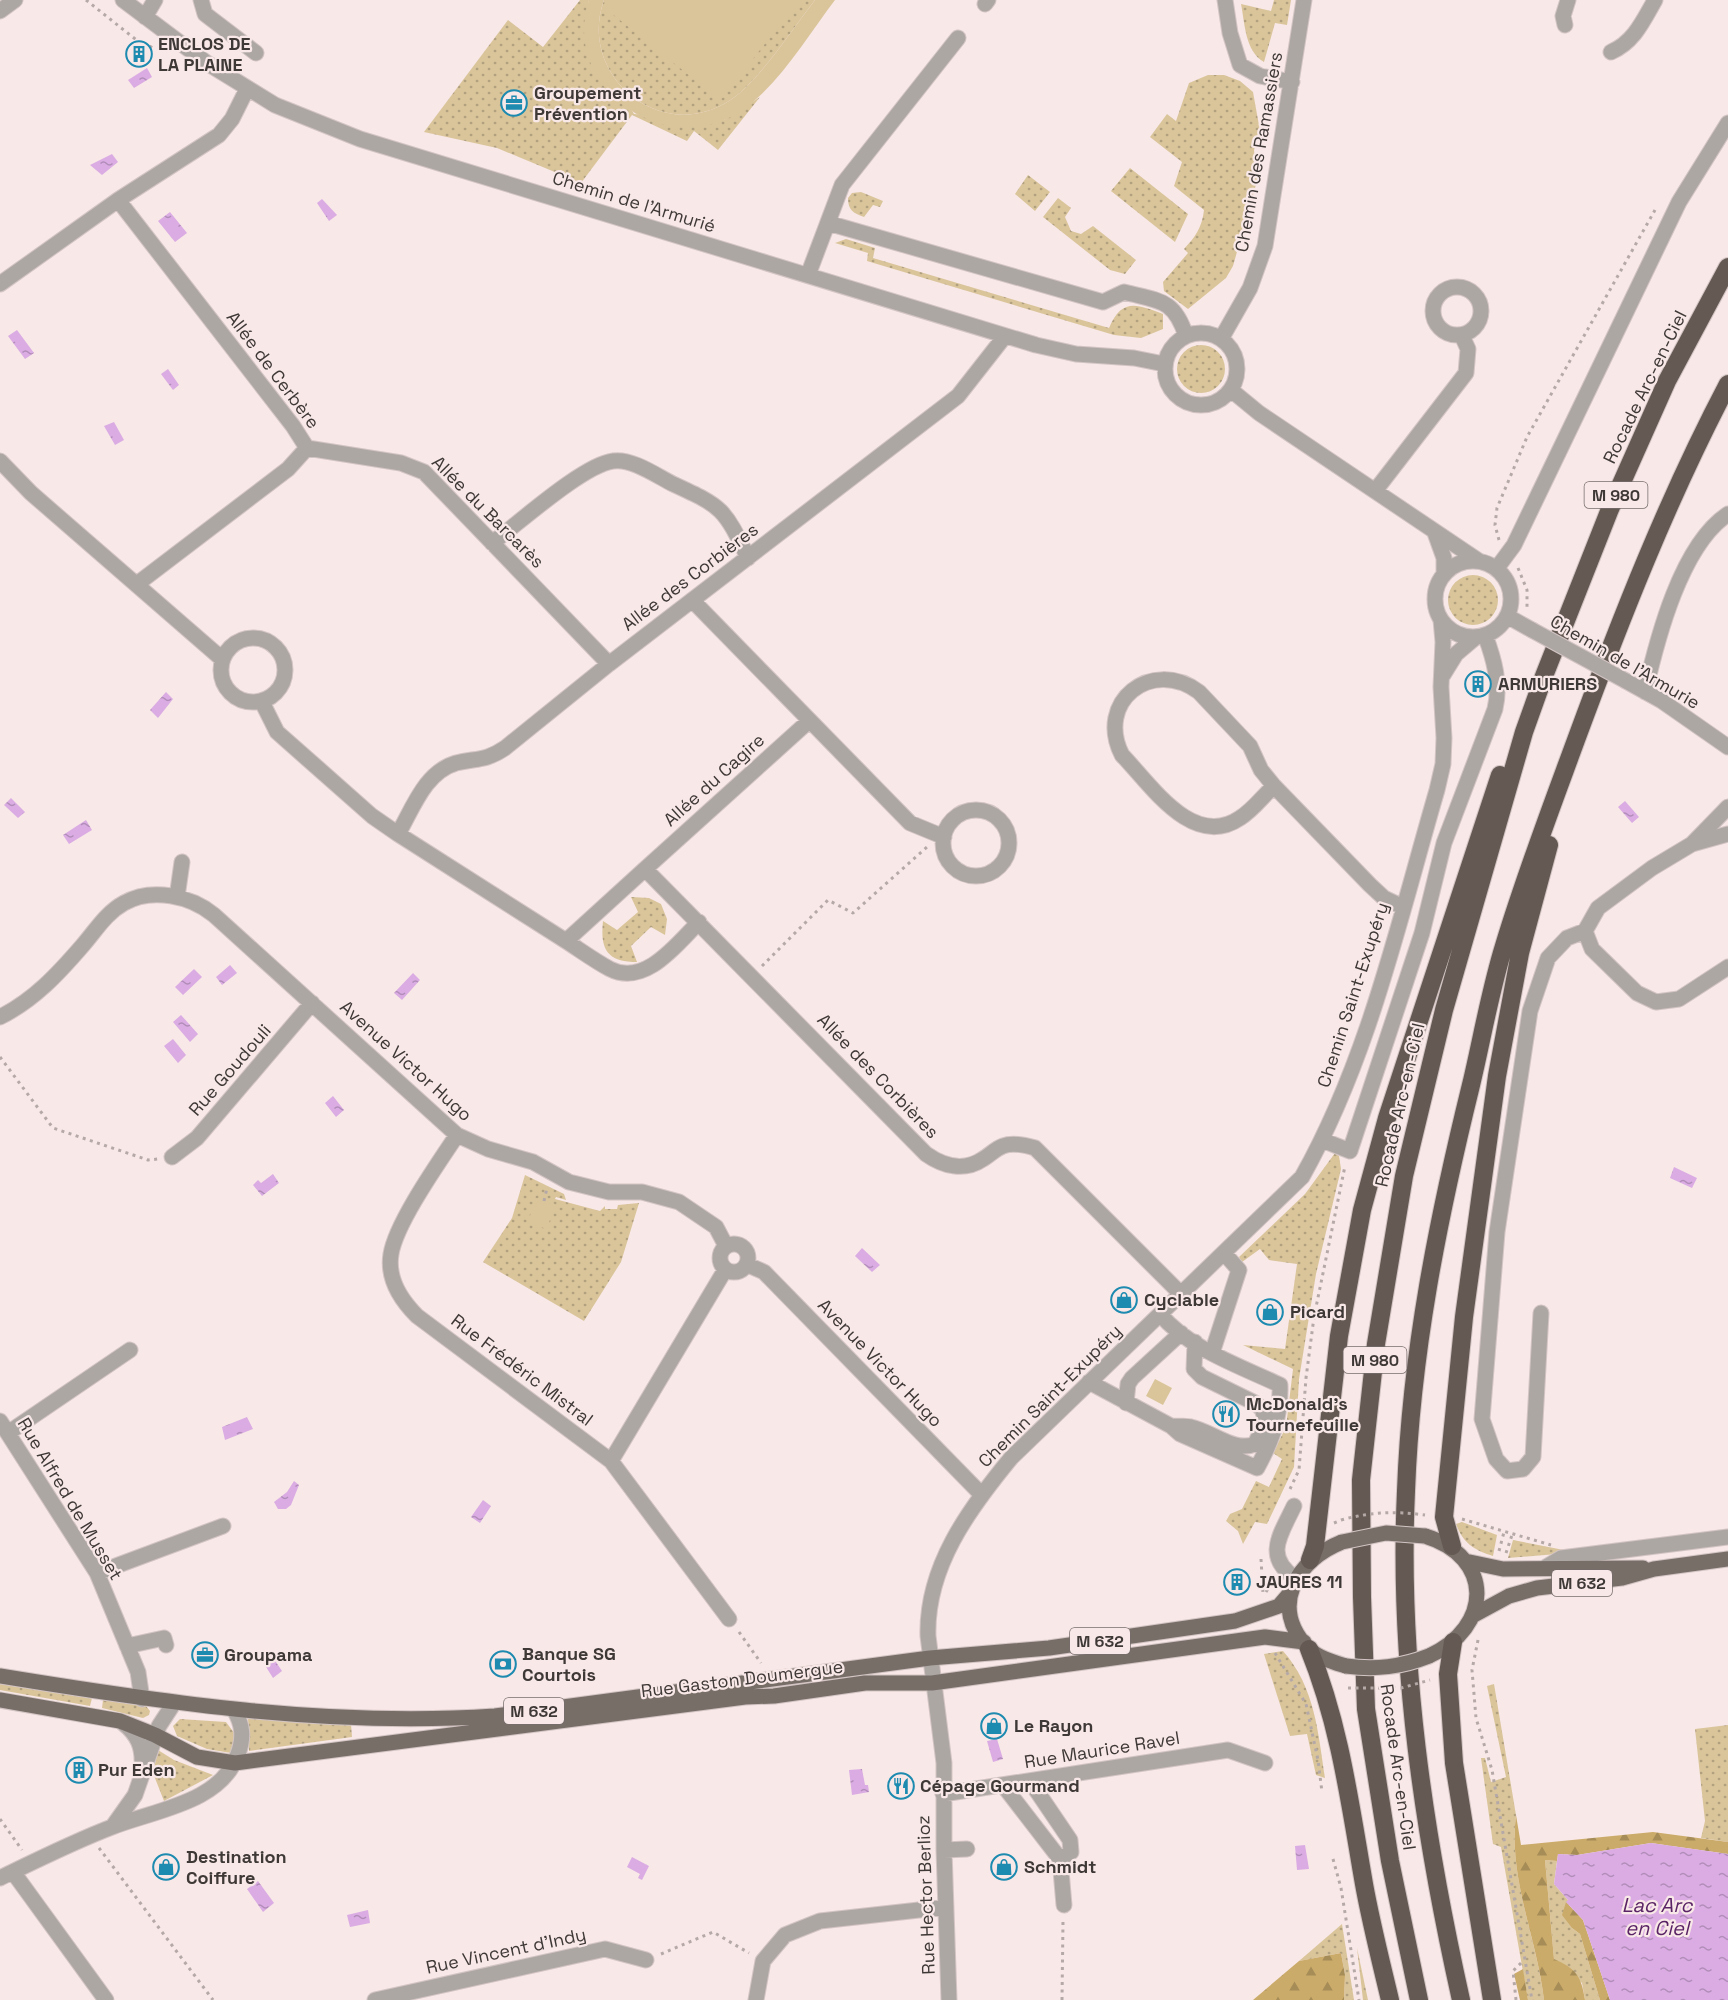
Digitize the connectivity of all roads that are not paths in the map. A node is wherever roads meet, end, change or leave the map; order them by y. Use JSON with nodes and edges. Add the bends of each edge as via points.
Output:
{"nodes":[{"id":1,"x":15,"y":0,"type":"edge"},
{"id":2,"x":123,"y":0,"type":"edge"},
{"id":3,"x":155,"y":0,"type":"edge"},
{"id":4,"x":201,"y":0,"type":"edge"},
{"id":5,"x":1225,"y":0,"type":"edge"},
{"id":6,"x":1304,"y":0,"type":"edge"},
{"id":7,"x":1568,"y":0,"type":"edge"},
{"id":8,"x":1655,"y":0,"type":"edge"},
{"id":9,"x":0,"y":11,"type":"edge"},
{"id":10,"x":145,"y":16,"type":"junction"},
{"id":11,"x":1564,"y":26,"type":"dead end"},
{"id":12,"x":958,"y":38,"type":"dead end"},
{"id":13,"x":256,"y":52,"type":"dead end"},
{"id":14,"x":1611,"y":52,"type":"dead end"},
{"id":15,"x":1292,"y":82,"type":"junction"},
{"id":16,"x":248,"y":89,"type":"junction"},
{"id":17,"x":1728,"y":123,"type":"edge"},
{"id":18,"x":118,"y":200,"type":"junction"},
{"id":19,"x":828,"y":223,"type":"junction"},
{"id":20,"x":1728,"y":267,"type":"edge"},
{"id":21,"x":808,"y":275,"type":"junction"},
{"id":22,"x":0,"y":284,"type":"edge"},
{"id":23,"x":1005,"y":336,"type":"junction"},
{"id":24,"x":1186,"y":336,"type":"junction"},
{"id":25,"x":1462,"y":336,"type":"dead end"},
{"id":26,"x":1221,"y":339,"type":"junction"},
{"id":27,"x":1164,"y":364,"type":"junction"},
{"id":28,"x":1728,"y":384,"type":"edge"},
{"id":29,"x":1231,"y":390,"type":"junction"},
{"id":30,"x":307,"y":448,"type":"junction"},
{"id":31,"x":0,"y":461,"type":"edge"},
{"id":32,"x":1375,"y":490,"type":"junction"},
{"id":33,"x":1728,"y":514,"type":"edge"},
{"id":34,"x":1434,"y":532,"type":"junction"},
{"id":35,"x":492,"y":543,"type":"junction"},
{"id":36,"x":748,"y":558,"type":"junction"},
{"id":37,"x":1479,"y":561,"type":"junction"},
{"id":38,"x":1497,"y":568,"type":"junction"},
{"id":39,"x":1444,"y":574,"type":"junction"},
{"id":40,"x":137,"y":584,"type":"junction"},
{"id":41,"x":692,"y":600,"type":"junction"},
{"id":42,"x":1508,"y":616,"type":"junction"},
{"id":43,"x":1441,"y":620,"type":"junction"},
{"id":44,"x":1481,"y":636,"type":"junction"},
{"id":45,"x":222,"y":659,"type":"junction"},
{"id":46,"x":609,"y":664,"type":"junction"},
{"id":47,"x":1443,"y":675,"type":"junction"},
{"id":48,"x":1645,"y":692,"type":"junction"},
{"id":49,"x":262,"y":702,"type":"junction"},
{"id":50,"x":809,"y":721,"type":"junction"},
{"id":51,"x":1524,"y":732,"type":"junction"},
{"id":52,"x":1726,"y":748,"type":"edge"},
{"id":53,"x":1274,"y":786,"type":"junction"},
{"id":54,"x":1728,"y":807,"type":"edge"},
{"id":55,"x":1546,"y":822,"type":"junction"},
{"id":56,"x":398,"y":834,"type":"junction"},
{"id":57,"x":1728,"y":834,"type":"edge"},
{"id":58,"x":944,"y":837,"type":"junction"},
{"id":59,"x":1692,"y":844,"type":"junction"},
{"id":60,"x":182,"y":862,"type":"dead end"},
{"id":61,"x":645,"y":869,"type":"junction"},
{"id":62,"x":177,"y":897,"type":"junction"},
{"id":63,"x":1402,"y":906,"type":"junction"},
{"id":64,"x":699,"y":922,"type":"junction"},
{"id":65,"x":1585,"y":931,"type":"junction"},
{"id":66,"x":566,"y":941,"type":"junction"},
{"id":67,"x":1728,"y":967,"type":"edge"},
{"id":68,"x":312,"y":1004,"type":"junction"},
{"id":69,"x":0,"y":1017,"type":"edge"},
{"id":70,"x":458,"y":1135,"type":"junction"},
{"id":71,"x":1322,"y":1140,"type":"junction"},
{"id":72,"x":172,"y":1157,"type":"road end"},
{"id":73,"x":726,"y":1246,"type":"junction"},
{"id":74,"x":1224,"y":1252,"type":"junction"},
{"id":75,"x":747,"y":1265,"type":"junction"},
{"id":76,"x":725,"y":1270,"type":"junction"},
{"id":77,"x":1181,"y":1294,"type":"junction"},
{"id":78,"x":1541,"y":1313,"type":"dead end"},
{"id":79,"x":1160,"y":1314,"type":"junction"},
{"id":80,"x":1181,"y":1332,"type":"junction"},
{"id":81,"x":1195,"y":1342,"type":"junction"},
{"id":82,"x":130,"y":1350,"type":"dead end"},
{"id":83,"x":1212,"y":1353,"type":"junction"},
{"id":84,"x":1089,"y":1382,"type":"junction"},
{"id":85,"x":1126,"y":1403,"type":"junction"},
{"id":86,"x":1171,"y":1426,"type":"junction"},
{"id":87,"x":4,"y":1427,"type":"edge"},
{"id":88,"x":611,"y":1461,"type":"junction"},
{"id":89,"x":981,"y":1494,"type":"junction"},
{"id":90,"x":1294,"y":1506,"type":"dead end"},
{"id":91,"x":223,"y":1526,"type":"dead end"},
{"id":92,"x":1728,"y":1537,"type":"edge"},
{"id":93,"x":1452,"y":1546,"type":"junction"},
{"id":94,"x":1728,"y":1559,"type":"edge"},
{"id":95,"x":1310,"y":1560,"type":"junction"},
{"id":96,"x":1465,"y":1561,"type":"junction"},
{"id":97,"x":1546,"y":1566,"type":"junction"},
{"id":98,"x":1654,"y":1569,"type":"junction"},
{"id":99,"x":97,"y":1574,"type":"junction"},
{"id":100,"x":1293,"y":1585,"type":"junction"},
{"id":101,"x":1474,"y":1615,"type":"junction"},
{"id":102,"x":729,"y":1618,"type":"road end"},
{"id":103,"x":1453,"y":1642,"type":"junction"},
{"id":104,"x":166,"y":1645,"type":"dead end"},
{"id":105,"x":127,"y":1646,"type":"junction"},
{"id":106,"x":1307,"y":1646,"type":"junction"},
{"id":107,"x":930,"y":1658,"type":"junction"},
{"id":108,"x":0,"y":1676,"type":"edge"},
{"id":109,"x":932,"y":1683,"type":"junction"},
{"id":110,"x":142,"y":1699,"type":"junction"},
{"id":111,"x":0,"y":1700,"type":"edge"},
{"id":112,"x":174,"y":1703,"type":"junction"},
{"id":113,"x":234,"y":1710,"type":"junction"},
{"id":114,"x":120,"y":1721,"type":"junction"},
{"id":115,"x":155,"y":1735,"type":"junction"},
{"id":116,"x":235,"y":1763,"type":"junction"},
{"id":117,"x":1265,"y":1763,"type":"dead end"},
{"id":118,"x":142,"y":1779,"type":"junction"},
{"id":119,"x":1030,"y":1781,"type":"junction"},
{"id":120,"x":1003,"y":1785,"type":"junction"},
{"id":121,"x":943,"y":1794,"type":"junction"},
{"id":122,"x":113,"y":1826,"type":"junction"},
{"id":123,"x":967,"y":1849,"type":"dead end"},
{"id":124,"x":944,"y":1850,"type":"junction"},
{"id":125,"x":1060,"y":1859,"type":"junction"},
{"id":126,"x":6,"y":1875,"type":"edge"},
{"id":127,"x":1064,"y":1905,"type":"road end"},
{"id":128,"x":946,"y":1907,"type":"junction"},
{"id":129,"x":646,"y":1960,"type":"road end"},
{"id":130,"x":106,"y":2000,"type":"edge"},
{"id":131,"x":375,"y":2000,"type":"edge"},
{"id":132,"x":756,"y":2000,"type":"edge"},
{"id":133,"x":949,"y":2000,"type":"edge"},
{"id":134,"x":1390,"y":2000,"type":"edge"},
{"id":135,"x":1419,"y":2000,"type":"edge"},
{"id":136,"x":1461,"y":2000,"type":"edge"},
{"id":137,"x":1492,"y":2000,"type":"edge"}],
"edges":[{"from":1,"to":9,"type":"street"},
{"from":2,"to":10,"type":"street","name":"Chemin de l'Armurié"},
{"from":3,"to":10,"type":"street"},
{"from":4,"to":13,"type":"street","via":[[205,14]]},
{"from":5,"to":15,"type":"street","via":[[1240,65],[1260,76]]},
{"from":6,"to":15,"type":"street","name":"Chemin des Ramassiers"},
{"from":7,"to":11,"type":"street"},
{"from":8,"to":14,"type":"street","via":[[1635,34]]},
{"from":10,"to":16,"type":"street","name":"Chemin de l'Armurié"},
{"from":12,"to":19,"type":"street","via":[[842,184]]},
{"from":15,"to":26,"type":"street","name":"Chemin des Ramassiers","via":[[1265,246],[1250,288]]},
{"from":16,"to":18,"type":"street","via":[[219,135]]},
{"from":16,"to":21,"type":"street","name":"Chemin de l'Armurié","via":[[275,105],[360,139]]},
{"from":17,"to":38,"type":"street","via":[[1679,202],[1514,545]]},
{"from":18,"to":22,"type":"street"},
{"from":18,"to":30,"type":"street","name":"Allée de Cerbère"},
{"from":19,"to":21,"type":"street"},
{"from":19,"to":24,"type":"street","via":[[1103,302],[1124,292],[1165,303],[1180,315]]},
{"from":20,"to":51,"type":"highway","name":"Rocade Arc-en-Ciel","number":"M 980","via":[[1667,381],[1610,509]]},
{"from":21,"to":23,"type":"street","name":"Chemin de l'Armurié"},
{"from":23,"to":27,"type":"street","name":"Chemin de l'Armurié","via":[[1076,354]]},
{"from":23,"to":36,"type":"street","name":"Allée des Corbières","via":[[958,396]]},
{"from":24,"to":26,"type":"street","via":[[1204,333]]},
{"from":24,"to":27,"type":"street","via":[[1172,347]]},
{"from":25,"to":32,"type":"street","via":[[1468,349],[1466,373]]},
{"from":26,"to":29,"type":"street","via":[[1232,349],[1237,363],[1237,377]]},
{"from":27,"to":29,"type":"street","via":[[1169,388],[1188,403],[1212,405]]},
{"from":28,"to":55,"type":"highway","name":"Rocade Arc-en-Ciel","number":"M 980","via":[[1693,450],[1622,615]]},
{"from":29,"to":32,"type":"street"},
{"from":30,"to":35,"type":"street","name":"Allée du Barcarès","via":[[418,468]]},
{"from":30,"to":40,"type":"street","name":"Allée de Cerbère","via":[[288,469]]},
{"from":31,"to":40,"type":"street","via":[[31,493]]},
{"from":32,"to":34,"type":"street"},
{"from":33,"to":48,"type":"street","via":[[1698,542],[1665,617]]},
{"from":34,"to":37,"type":"street"},
{"from":34,"to":39,"type":"street","via":[[1444,558]]},
{"from":35,"to":36,"type":"street","via":[[592,468],[615,460],[635,465],[714,503],[729,518]]},
{"from":35,"to":46,"type":"street","name":"Allée du Barcarès"},
{"from":36,"to":41,"type":"street","name":"Allée des Corbières"},
{"from":37,"to":38,"type":"street"},
{"from":37,"to":39,"type":"street","via":[[1460,562]]},
{"from":38,"to":42,"type":"street","via":[[1511,590]]},
{"from":39,"to":43,"type":"street","via":[[1435,591]]},
{"from":40,"to":45,"type":"street"},
{"from":41,"to":46,"type":"street","name":"Allée des Corbières"},
{"from":41,"to":50,"type":"street"},
{"from":42,"to":44,"type":"street","via":[[1502,625]]},
{"from":42,"to":48,"type":"street","name":"Chemin de l'Armurie","bridge":true},
{"from":43,"to":44,"type":"street","via":[[1456,633]]},
{"from":43,"to":47,"type":"street","name":"Chemin Saint-Exupéry"},
{"from":44,"to":47,"type":"street","via":[[1456,654]]},
{"from":44,"to":71,"type":"street","via":[[1499,692],[1495,709],[1444,843],[1422,933],[1350,1151]]},
{"from":45,"to":49,"type":"street","via":[[220,670],[229,692],[250,703]]},
{"from":45,"to":49,"type":"street","via":[[232,645],[247,638],[264,639],[278,648],[285,663],[285,679],[276,694]]},
{"from":46,"to":56,"type":"street","name":"Allée des Corbières","via":[[496,754],[457,763],[433,775]]},
{"from":47,"to":63,"type":"street","name":"Chemin Saint-Exupéry","via":[[1443,764]]},
{"from":48,"to":52,"type":"street","name":"Chemin de l'Armurie"},
{"from":49,"to":56,"type":"street","via":[[277,732]]},
{"from":50,"to":58,"type":"street","via":[[910,823]]},
{"from":50,"to":61,"type":"street","name":"Allée du Cagire"},
{"from":51,"to":95,"type":"highway","via":[[1507,754],[1390,1107],[1362,1210],[1339,1336]]},
{"from":51,"to":135,"type":"highway","name":"Rocade Arc-en-Ciel","number":"M 980","via":[[1444,1010],[1404,1176],[1376,1344],[1361,1480],[1366,1709],[1390,1861]]},
{"from":53,"to":53,"type":"street","via":[[1244,738],[1189,685],[1153,680],[1125,697],[1116,717],[1118,747],[1183,818],[1206,826],[1232,823]]},
{"from":53,"to":63,"type":"street","via":[[1384,898]]},
{"from":54,"to":59,"type":"street"},
{"from":55,"to":93,"type":"highway","via":[[1549,848],[1520,954],[1497,1076],[1467,1294],[1444,1517]]},
{"from":55,"to":136,"type":"highway","name":"Rocade Arc-en-Ciel","number":"M 980","via":[[1503,948],[1441,1207],[1417,1359],[1406,1492],[1411,1704],[1437,1893]]},
{"from":56,"to":66,"type":"street"},
{"from":57,"to":59,"type":"street"},
{"from":58,"to":58,"type":"street","via":[[950,863],[965,874],[992,872],[1008,850],[1007,831],[987,812],[968,811],[960,815]]},
{"from":59,"to":65,"type":"street","via":[[1599,908]]},
{"from":60,"to":62,"type":"street"},
{"from":61,"to":64,"type":"street","name":"Allée des Corbières"},
{"from":61,"to":66,"type":"street"},
{"from":62,"to":68,"type":"street","name":"Avenue Victor Hugo","via":[[205,907]]},
{"from":62,"to":69,"type":"street","name":"Avenue Victor Hugo","via":[[153,895],[125,902],[106,916],[38,993]]},
{"from":63,"to":71,"type":"street","name":"Chemin Saint-Exupéry","via":[[1361,1045]]},
{"from":64,"to":66,"type":"street","via":[[651,966],[638,972],[611,970]]},
{"from":64,"to":77,"type":"street","name":"Allée des Corbières","via":[[926,1154],[945,1165],[966,1166],[1003,1146],[1035,1148]]},
{"from":65,"to":67,"type":"street","via":[[1592,949],[1637,993],[1656,1002],[1679,999]]},
{"from":65,"to":78,"type":"street","via":[[1566,938],[1548,958],[1530,1011],[1497,1232],[1482,1419],[1496,1460],[1507,1471],[1523,1468],[1533,1457]]},
{"from":68,"to":70,"type":"street","name":"Avenue Victor Hugo"},
{"from":68,"to":72,"type":"street","name":"Rue Goudouli","via":[[197,1138]]},
{"from":70,"to":73,"type":"street","name":"Avenue Victor Hugo","via":[[488,1149],[533,1162],[569,1182],[609,1192],[642,1192],[679,1202],[717,1227]]},
{"from":70,"to":88,"type":"street","name":"Rue Frédéric Mistral","via":[[402,1225],[391,1254],[393,1280],[402,1301]]},
{"from":71,"to":74,"type":"street","name":"Chemin Saint-Exupéry","via":[[1302,1177]]},
{"from":73,"to":75,"type":"street","via":[[741,1245],[749,1255]]},
{"from":73,"to":76,"type":"street","via":[[720,1254]]},
{"from":74,"to":77,"type":"street","name":"Chemin Saint-Exupéry"},
{"from":74,"to":83,"type":"street","via":[[1239,1270]]},
{"from":75,"to":76,"type":"street","via":[[738,1272]]},
{"from":75,"to":89,"type":"street","name":"Avenue Victor Hugo","via":[[764,1272]]},
{"from":76,"to":88,"type":"street"},
{"from":77,"to":79,"type":"street","name":"Chemin Saint-Exupéry"},
{"from":79,"to":80,"type":"street"},
{"from":79,"to":84,"type":"street","name":"Chemin Saint-Exupéry"},
{"from":80,"to":81,"type":"street"},
{"from":80,"to":85,"type":"street","via":[[1132,1378]]},
{"from":81,"to":83,"type":"street"},
{"from":81,"to":86,"type":"street","via":[[1194,1369],[1202,1377],[1255,1403],[1266,1421],[1256,1444],[1249,1447],[1190,1427]]},
{"from":82,"to":87,"type":"street"},
{"from":83,"to":86,"type":"street","via":[[1280,1385],[1281,1408],[1270,1446],[1257,1468],[1180,1434]]},
{"from":84,"to":85,"type":"street"},
{"from":84,"to":89,"type":"street","name":"Chemin Saint-Exupéry","via":[[1011,1458]]},
{"from":85,"to":86,"type":"street"},
{"from":87,"to":99,"type":"street","name":"Rue Alfred de Musset"},
{"from":88,"to":102,"type":"street","name":"Rue Frédéric Mistral"},
{"from":89,"to":107,"type":"street","name":"Chemin Saint-Exupéry","via":[[933,1586],[928,1616]]},
{"from":90,"to":100,"type":"street","via":[[1276,1554]]},
{"from":91,"to":99,"type":"street"},
{"from":92,"to":97,"type":"street","via":[[1561,1558]]},
{"from":93,"to":95,"type":"main road","bridge":true,"via":[[1425,1536],[1386,1533],[1342,1542]]},
{"from":93,"to":96,"type":"main road"},
{"from":94,"to":98,"type":"main road","number":"M 632"},
{"from":95,"to":100,"type":"main road"},
{"from":96,"to":97,"type":"main road","number":"M 632","via":[[1503,1569]]},
{"from":96,"to":101,"type":"main road","via":[[1476,1585]]},
{"from":97,"to":98,"type":"main road","number":"M 632"},
{"from":98,"to":101,"type":"main road","number":"M 632","via":[[1622,1578],[1538,1588],[1509,1596]]},
{"from":99,"to":105,"type":"street","name":"Rue Alfred de Musset"},
{"from":100,"to":106,"type":"main road","via":[[1293,1619]]},
{"from":100,"to":107,"type":"main road","number":"M 632","via":[[1279,1606],[1235,1621],[1049,1648]]},
{"from":101,"to":103,"type":"main road"},
{"from":103,"to":106,"type":"main road","bridge":true,"via":[[1429,1656],[1371,1669],[1327,1660]]},
{"from":103,"to":137,"type":"highway","via":[[1448,1674],[1454,1763]]},
{"from":104,"to":105,"type":"street","via":[[164,1638]]},
{"from":105,"to":110,"type":"street","name":"Rue Alfred de Musset","via":[[138,1672]]},
{"from":106,"to":109,"type":"main road","number":"M 632","via":[[1265,1637]]},
{"from":106,"to":134,"type":"highway","via":[[1338,1736]]},
{"from":107,"to":109,"type":"street","name":"Chemin Saint-Exupéry"},
{"from":107,"to":113,"type":"main road","name":"Rue Gaston Doumergue","number":"M 632","via":[[495,1716],[394,1718]]},
{"from":108,"to":110,"type":"main road","number":"M 632"},
{"from":109,"to":116,"type":"main road","name":"Rue Gaston Doumergue","number":"M 632","via":[[865,1683]]},
{"from":109,"to":121,"type":"street","name":"Rue Hector Berlioz","via":[[944,1763]]},
{"from":110,"to":112,"type":"main road","number":"M 632"},
{"from":111,"to":114,"type":"main road","number":"M 632"},
{"from":112,"to":113,"type":"main road","name":"Rue Gaston Doumergue","number":"M 632"},
{"from":112,"to":115,"type":"street"},
{"from":113,"to":116,"type":"street","via":[[242,1729]]},
{"from":114,"to":115,"type":"main road","number":"M 632"},
{"from":114,"to":118,"type":"street","via":[[139,1740]]},
{"from":115,"to":116,"type":"main road","number":"M 632","via":[[197,1757]]},
{"from":115,"to":118,"type":"street"},
{"from":116,"to":122,"type":"street","via":[[219,1782],[195,1797],[151,1816]]},
{"from":117,"to":119,"type":"street","name":"Rue Maurice Ravel","via":[[1228,1750]]},
{"from":118,"to":122,"type":"street"},
{"from":119,"to":120,"type":"street","name":"Rue Maurice Ravel"},
{"from":119,"to":125,"type":"street","via":[[1070,1840],[1071,1852]]},
{"from":120,"to":121,"type":"street","name":"Rue Maurice Ravel"},
{"from":120,"to":125,"type":"street"},
{"from":121,"to":124,"type":"street","name":"Rue Hector Berlioz"},
{"from":122,"to":126,"type":"street"},
{"from":123,"to":124,"type":"street"},
{"from":124,"to":128,"type":"street","name":"Rue Hector Berlioz"},
{"from":125,"to":127,"type":"street"},
{"from":126,"to":130,"type":"street"},
{"from":128,"to":132,"type":"street","via":[[820,1921],[785,1935],[763,1961]]},
{"from":128,"to":133,"type":"street","name":"Rue Hector Berlioz"},
{"from":129,"to":131,"type":"street","name":"Rue Vincent d'Indy","via":[[605,1949]]}]}
